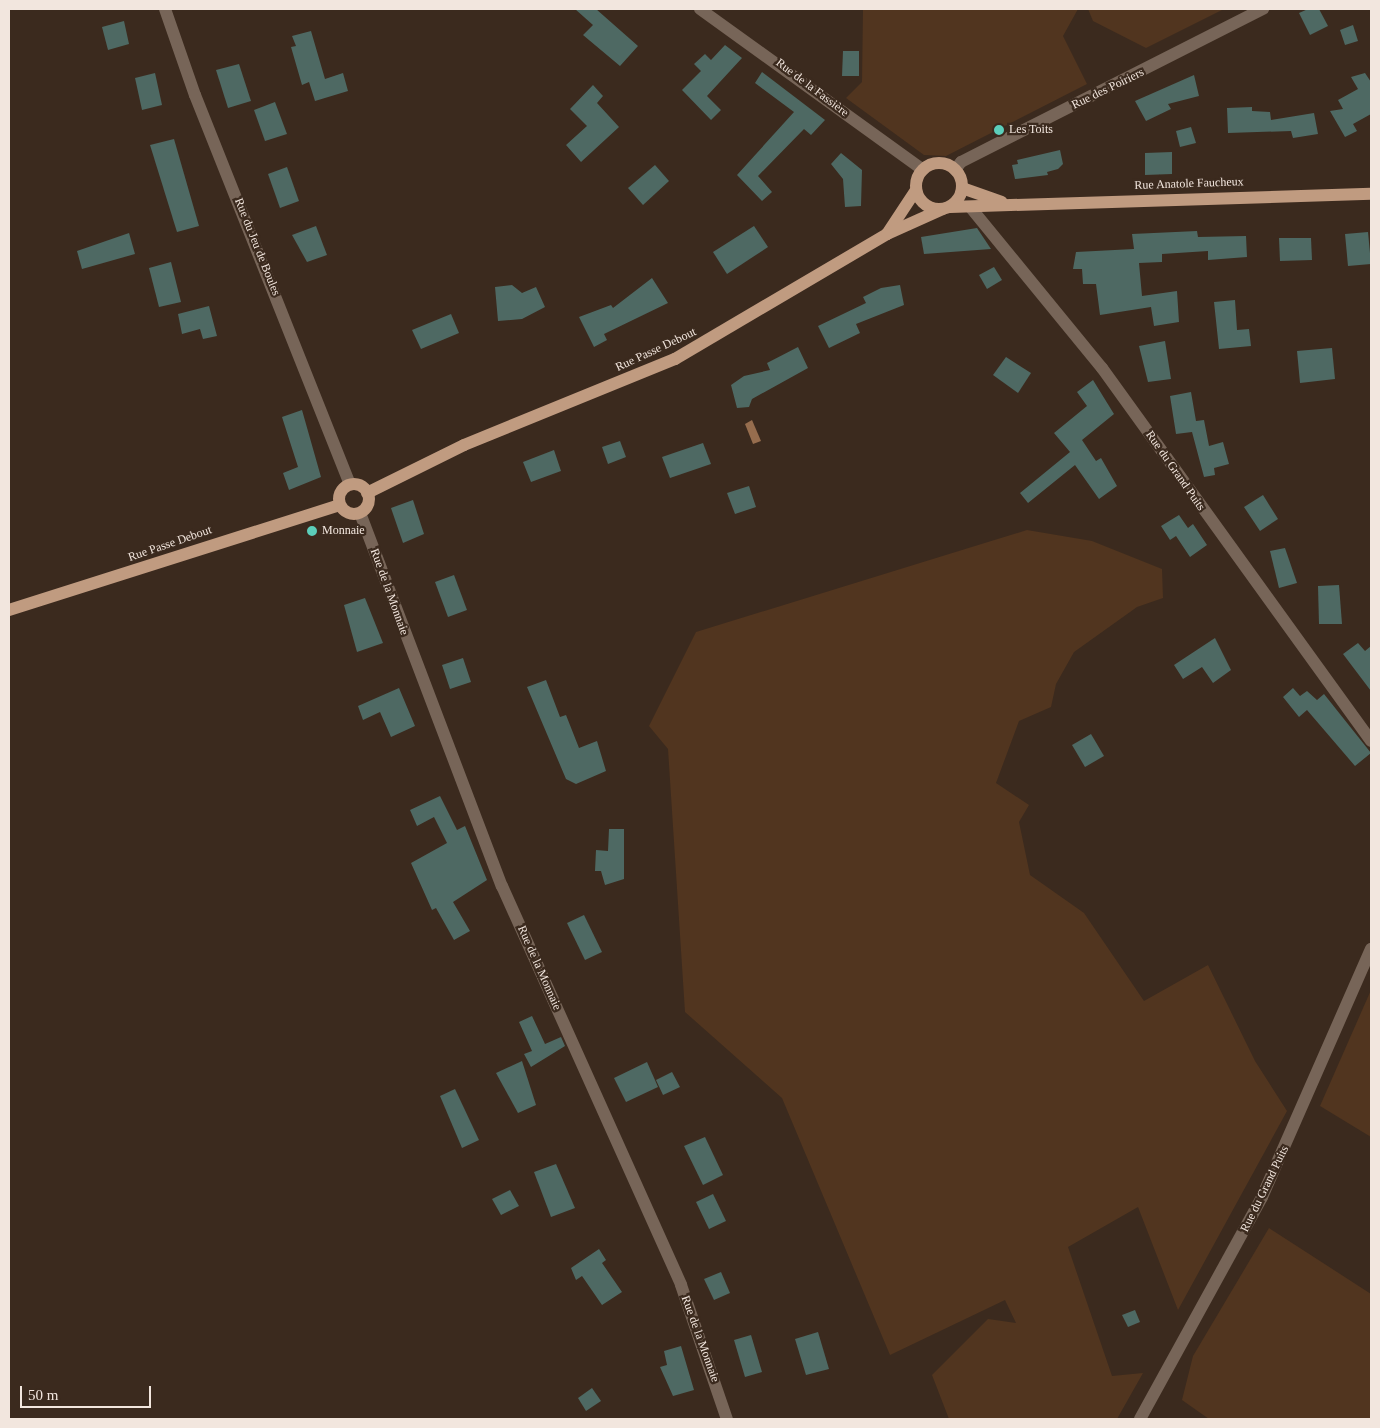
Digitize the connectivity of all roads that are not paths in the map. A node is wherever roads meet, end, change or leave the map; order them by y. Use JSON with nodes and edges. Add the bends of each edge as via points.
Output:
{"nodes":[{"id":1,"x":165,"y":9,"type":"edge"},
{"id":2,"x":700,"y":9,"type":"edge"},
{"id":3,"x":1263,"y":9,"type":"edge"},
{"id":4,"x":923,"y":170,"type":"junction"},
{"id":5,"x":955,"y":170,"type":"junction"},
{"id":6,"x":962,"y":188,"type":"junction"},
{"id":7,"x":916,"y":190,"type":"junction"},
{"id":8,"x":1371,"y":194,"type":"edge"},
{"id":9,"x":1007,"y":203,"type":"junction"},
{"id":10,"x":946,"y":208,"type":"junction"},
{"id":11,"x":971,"y":208,"type":"junction"},
{"id":12,"x":887,"y":234,"type":"junction"},
{"id":13,"x":350,"y":484,"type":"junction"},
{"id":14,"x":368,"y":493,"type":"junction"},
{"id":15,"x":340,"y":505,"type":"junction"},
{"id":16,"x":360,"y":513,"type":"junction"},
{"id":17,"x":9,"y":610,"type":"edge"},
{"id":18,"x":1371,"y":741,"type":"edge"},
{"id":19,"x":1371,"y":949,"type":"edge"},
{"id":20,"x":727,"y":1419,"type":"edge"},
{"id":21,"x":1140,"y":1419,"type":"edge"}],
"edges":[{"from":1,"to":13,"type":"street","name":"Rue du Jeu de Boules","via":[[195,95]]},
{"from":2,"to":4,"type":"street","name":"Rue de la Fassière"},
{"from":3,"to":5,"type":"street","name":"Rue des Poiriers","via":[[961,162]]},
{"from":4,"to":5,"type":"main road","via":[[937,164]]},
{"from":4,"to":7,"type":"main road"},
{"from":5,"to":6,"type":"main road"},
{"from":6,"to":9,"type":"main road","name":"Rue Anatole Faucheux"},
{"from":6,"to":10,"type":"main road"},
{"from":7,"to":10,"type":"main road","via":[[929,207]]},
{"from":7,"to":12,"type":"main road"},
{"from":8,"to":9,"type":"main road","name":"Rue Anatole Faucheux"},
{"from":9,"to":11,"type":"main road","name":"Rue Anatole Faucheux"},
{"from":10,"to":11,"type":"main road","name":"Rue Anatole Faucheux"},
{"from":10,"to":12,"type":"main road","name":"Rue Passe Debout"},
{"from":11,"to":18,"type":"street","name":"Rue du Grand Puits","via":[[1102,368]]},
{"from":12,"to":14,"type":"main road","name":"Rue Passe Debout","via":[[675,359],[464,445]]},
{"from":13,"to":14,"type":"main road"},
{"from":13,"to":15,"type":"main road","via":[[340,493]]},
{"from":14,"to":16,"type":"main road","via":[[368,503]]},
{"from":15,"to":16,"type":"main road","via":[[347,513]]},
{"from":15,"to":17,"type":"main road","name":"Rue Passe Debout"},
{"from":16,"to":20,"type":"street","name":"Rue de la Monnaie","via":[[502,886],[681,1285]]},
{"from":19,"to":21,"type":"street","name":"Rue du Grand Puits","via":[[1262,1197]]}]}
